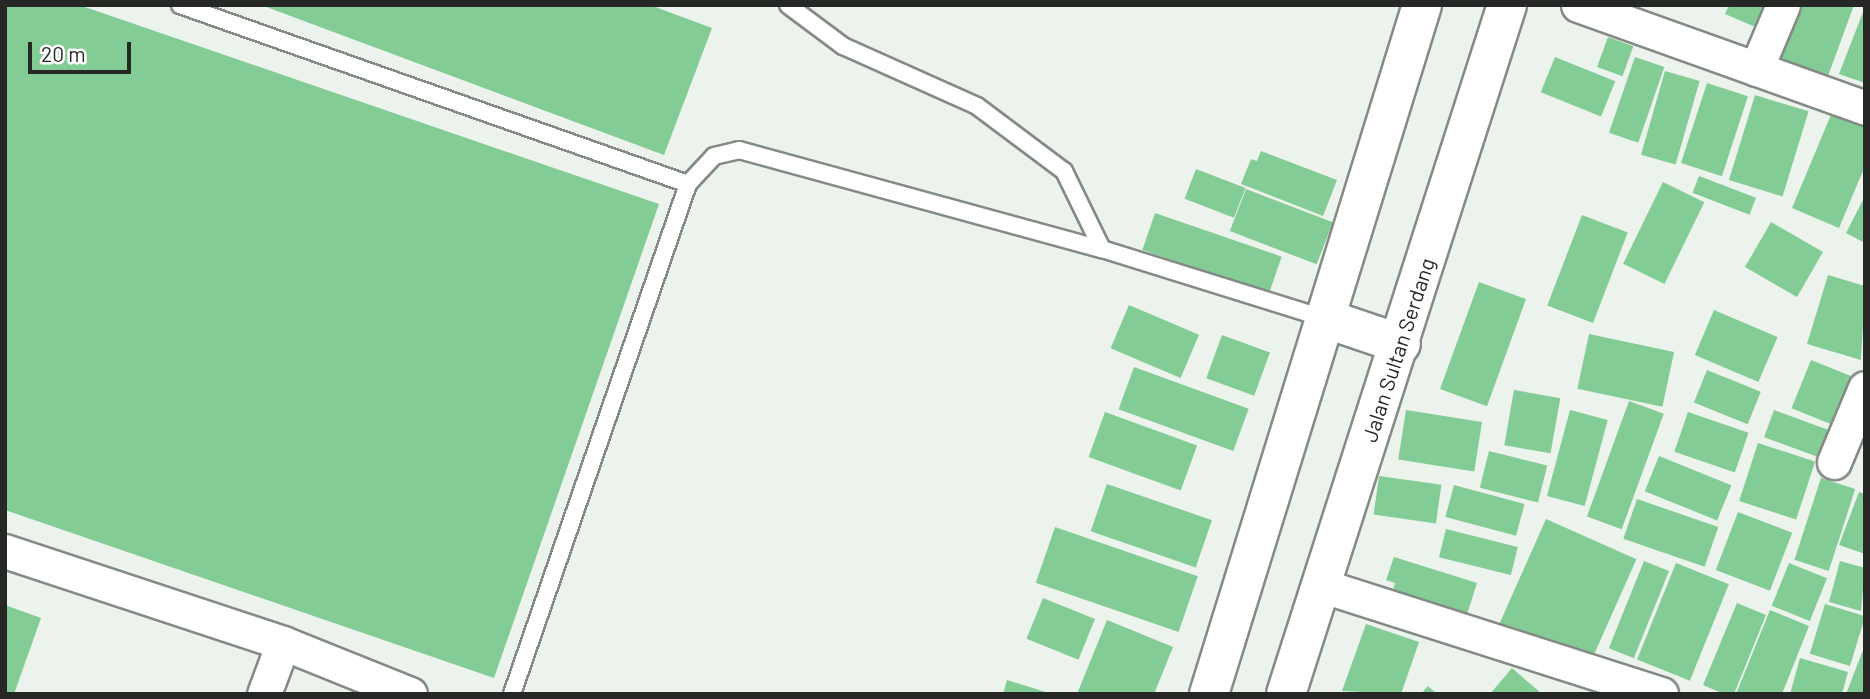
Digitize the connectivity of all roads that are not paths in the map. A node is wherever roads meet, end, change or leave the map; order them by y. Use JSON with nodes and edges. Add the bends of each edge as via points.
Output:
{"nodes":[{"id":1,"x":180,"y":5,"type":"edge"},
{"id":2,"x":788,"y":5,"type":"edge"},
{"id":3,"x":1422,"y":5,"type":"edge"},
{"id":4,"x":1507,"y":5,"type":"edge"},
{"id":5,"x":1578,"y":5,"type":"edge"},
{"id":6,"x":1783,"y":5,"type":"edge"},
{"id":7,"x":1756,"y":69,"type":"junction"},
{"id":8,"x":1865,"y":108,"type":"edge"},
{"id":9,"x":688,"y":184,"type":"junction"},
{"id":10,"x":1102,"y":249,"type":"junction"},
{"id":11,"x":1326,"y":319,"type":"junction"},
{"id":12,"x":1401,"y":344,"type":"junction"},
{"id":13,"x":1865,"y":388,"type":"edge"},
{"id":14,"x":1833,"y":462,"type":"dead end"},
{"id":15,"x":5,"y":551,"type":"edge"},
{"id":16,"x":1320,"y":585,"type":"junction"},
{"id":17,"x":283,"y":643,"type":"junction"},
{"id":18,"x":264,"y":694,"type":"edge"},
{"id":19,"x":410,"y":694,"type":"edge"},
{"id":20,"x":512,"y":694,"type":"edge"},
{"id":21,"x":1209,"y":694,"type":"edge"},
{"id":22,"x":1286,"y":694,"type":"edge"},
{"id":23,"x":1661,"y":694,"type":"edge"}],
"edges":[{"from":1,"to":9,"type":"lane"},
{"from":2,"to":10,"type":"lane","via":[[843,46],[977,106],[1065,171]]},
{"from":3,"to":11,"type":"highway"},
{"from":4,"to":12,"type":"highway","name":"Jalan Sultan Serdang"},
{"from":5,"to":7,"type":"street"},
{"from":6,"to":7,"type":"street"},
{"from":7,"to":8,"type":"street"},
{"from":9,"to":10,"type":"lane","via":[[714,156],[739,150]]},
{"from":9,"to":20,"type":"lane"},
{"from":10,"to":11,"type":"lane"},
{"from":11,"to":12,"type":"highway"},
{"from":11,"to":21,"type":"highway"},
{"from":12,"to":16,"type":"highway","name":"Jalan Sultan Serdang"},
{"from":13,"to":14,"type":"street"},
{"from":15,"to":17,"type":"street"},
{"from":16,"to":22,"type":"highway","name":"Jalan Sultan Serdang"},
{"from":16,"to":23,"type":"street"},
{"from":17,"to":18,"type":"street"},
{"from":17,"to":19,"type":"street"}]}
